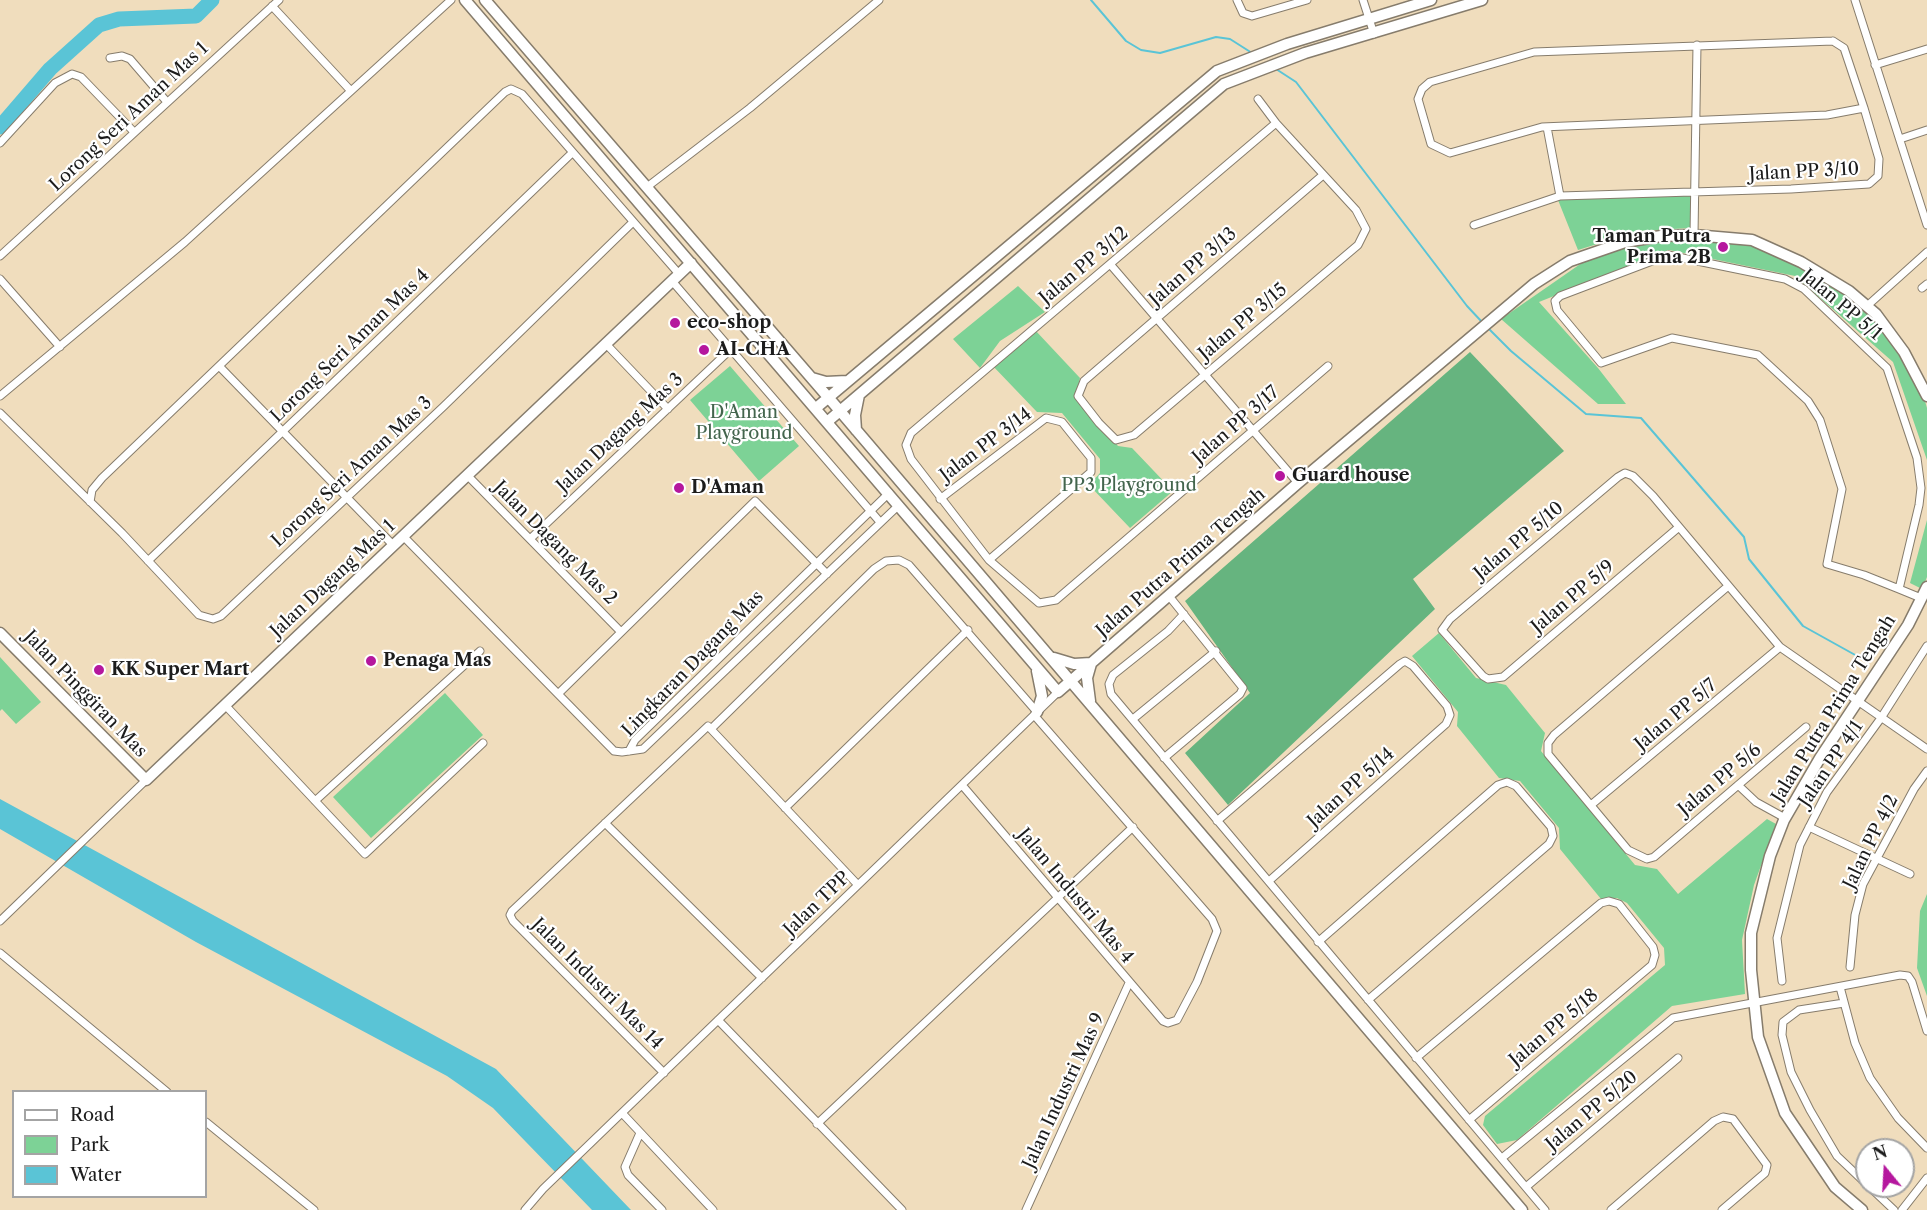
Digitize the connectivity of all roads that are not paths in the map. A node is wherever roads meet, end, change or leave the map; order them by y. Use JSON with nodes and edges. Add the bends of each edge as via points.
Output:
{"nodes":[{"id":1,"x":279,"y":0,"type":"edge"},
{"id":2,"x":451,"y":0,"type":"edge"},
{"id":3,"x":465,"y":0,"type":"edge"},
{"id":4,"x":485,"y":0,"type":"edge"},
{"id":5,"x":879,"y":0,"type":"edge"},
{"id":6,"x":1237,"y":0,"type":"edge"},
{"id":7,"x":1307,"y":0,"type":"edge"},
{"id":8,"x":1363,"y":0,"type":"edge"},
{"id":9,"x":1431,"y":0,"type":"edge"},
{"id":10,"x":1482,"y":0,"type":"edge"},
{"id":11,"x":1855,"y":0,"type":"edge"},
{"id":12,"x":272,"y":6,"type":"junction"},
{"id":13,"x":1369,"y":20,"type":"junction"},
{"id":14,"x":1374,"y":34,"type":"junction"},
{"id":15,"x":1697,"y":45,"type":"junction"},
{"id":16,"x":1927,"y":49,"type":"edge"},
{"id":17,"x":110,"y":58,"type":"dead end"},
{"id":18,"x":1875,"y":65,"type":"junction"},
{"id":19,"x":351,"y":92,"type":"junction"},
{"id":20,"x":1258,"y":99,"type":"dead end"},
{"id":21,"x":167,"y":102,"type":"junction"},
{"id":22,"x":1864,"y":108,"type":"junction"},
{"id":23,"x":1695,"y":120,"type":"junction"},
{"id":24,"x":1276,"y":123,"type":"junction"},
{"id":25,"x":1547,"y":127,"type":"junction"},
{"id":26,"x":1927,"y":130,"type":"edge"},
{"id":27,"x":134,"y":132,"type":"junction"},
{"id":28,"x":1900,"y":139,"type":"junction"},
{"id":29,"x":0,"y":143,"type":"edge"},
{"id":30,"x":572,"y":153,"type":"junction"},
{"id":31,"x":1323,"y":176,"type":"junction"},
{"id":32,"x":647,"y":187,"type":"junction"},
{"id":33,"x":1694,"y":191,"type":"junction"},
{"id":34,"x":1560,"y":196,"type":"junction"},
{"id":35,"x":632,"y":223,"type":"junction"},
{"id":36,"x":1474,"y":225,"type":"dead end"},
{"id":37,"x":1927,"y":225,"type":"edge"},
{"id":38,"x":1694,"y":235,"type":"junction"},
{"id":39,"x":1927,"y":252,"type":"edge"},
{"id":40,"x":0,"y":256,"type":"edge"},
{"id":41,"x":691,"y":263,"type":"junction"},
{"id":42,"x":1110,"y":264,"type":"junction"},
{"id":43,"x":675,"y":278,"type":"junction"},
{"id":44,"x":0,"y":279,"type":"edge"},
{"id":45,"x":1867,"y":306,"type":"junction"},
{"id":46,"x":1156,"y":318,"type":"junction"},
{"id":47,"x":606,"y":344,"type":"junction"},
{"id":48,"x":60,"y":348,"type":"junction"},
{"id":49,"x":731,"y":349,"type":"junction"},
{"id":50,"x":1328,"y":366,"type":"dead end"},
{"id":51,"x":220,"y":367,"type":"junction"},
{"id":52,"x":1204,"y":374,"type":"junction"},
{"id":53,"x":812,"y":378,"type":"junction"},
{"id":54,"x":849,"y":380,"type":"junction"},
{"id":55,"x":859,"y":395,"type":"junction"},
{"id":56,"x":0,"y":396,"type":"edge"},
{"id":57,"x":1927,"y":396,"type":"edge"},
{"id":58,"x":829,"y":398,"type":"junction"},
{"id":59,"x":816,"y":408,"type":"junction"},
{"id":60,"x":668,"y":409,"type":"junction"},
{"id":61,"x":840,"y":411,"type":"junction"},
{"id":62,"x":0,"y":413,"type":"edge"},
{"id":63,"x":827,"y":422,"type":"junction"},
{"id":64,"x":856,"y":430,"type":"junction"},
{"id":65,"x":283,"y":431,"type":"junction"},
{"id":66,"x":1253,"y":431,"type":"junction"},
{"id":67,"x":1134,"y":435,"type":"joint"},
{"id":68,"x":467,"y":475,"type":"junction"},
{"id":69,"x":1298,"y":483,"type":"junction"},
{"id":70,"x":889,"y":493,"type":"junction"},
{"id":71,"x":347,"y":497,"type":"junction"},
{"id":72,"x":940,"y":499,"type":"junction"},
{"id":73,"x":90,"y":502,"type":"junction"},
{"id":74,"x":899,"y":505,"type":"junction"},
{"id":75,"x":870,"y":511,"type":"junction"},
{"id":76,"x":880,"y":522,"type":"junction"},
{"id":77,"x":1679,"y":527,"type":"junction"},
{"id":78,"x":403,"y":536,"type":"junction"},
{"id":79,"x":530,"y":539,"type":"junction"},
{"id":80,"x":393,"y":545,"type":"junction"},
{"id":81,"x":989,"y":560,"type":"junction"},
{"id":82,"x":148,"y":561,"type":"junction"},
{"id":83,"x":816,"y":562,"type":"junction"},
{"id":84,"x":827,"y":574,"type":"junction"},
{"id":85,"x":1728,"y":587,"type":"junction"},
{"id":86,"x":1927,"y":587,"type":"edge"},
{"id":87,"x":1899,"y":589,"type":"junction"},
{"id":88,"x":1169,"y":596,"type":"junction"},
{"id":89,"x":1922,"y":598,"type":"junction"},
{"id":90,"x":1184,"y":614,"type":"junction"},
{"id":91,"x":968,"y":630,"type":"junction"},
{"id":92,"x":621,"y":632,"type":"junction"},
{"id":93,"x":0,"y":633,"type":"edge"},
{"id":94,"x":1780,"y":646,"type":"junction"},
{"id":95,"x":1927,"y":646,"type":"edge"},
{"id":96,"x":480,"y":651,"type":"dead end"},
{"id":97,"x":1216,"y":651,"type":"junction"},
{"id":98,"x":1050,"y":657,"type":"junction"},
{"id":99,"x":1092,"y":663,"type":"junction"},
{"id":100,"x":1036,"y":667,"type":"junction"},
{"id":101,"x":1484,"y":676,"type":"joint"},
{"id":102,"x":1071,"y":681,"type":"junction"},
{"id":103,"x":1058,"y":692,"type":"junction"},
{"id":104,"x":558,"y":694,"type":"junction"},
{"id":105,"x":1858,"y":701,"type":"junction"},
{"id":106,"x":1091,"y":704,"type":"junction"},
{"id":107,"x":225,"y":705,"type":"junction"},
{"id":108,"x":1035,"y":713,"type":"junction"},
{"id":109,"x":1881,"y":718,"type":"junction"},
{"id":110,"x":1133,"y":719,"type":"junction"},
{"id":111,"x":1806,"y":727,"type":"dead end"},
{"id":112,"x":711,"y":729,"type":"junction"},
{"id":113,"x":483,"y":743,"type":"dead end"},
{"id":114,"x":1927,"y":749,"type":"edge"},
{"id":115,"x":629,"y":751,"type":"junction"},
{"id":116,"x":1164,"y":758,"type":"junction"},
{"id":117,"x":1927,"y":771,"type":"edge"},
{"id":118,"x":146,"y":780,"type":"junction"},
{"id":119,"x":962,"y":785,"type":"junction"},
{"id":120,"x":1738,"y":785,"type":"junction"},
{"id":121,"x":315,"y":801,"type":"junction"},
{"id":122,"x":1591,"y":806,"type":"junction"},
{"id":123,"x":785,"y":808,"type":"junction"},
{"id":124,"x":1785,"y":818,"type":"junction"},
{"id":125,"x":1217,"y":821,"type":"junction"},
{"id":126,"x":606,"y":823,"type":"junction"},
{"id":127,"x":1133,"y":827,"type":"junction"},
{"id":128,"x":1809,"y":827,"type":"junction"},
{"id":129,"x":1877,"y":856,"type":"junction"},
{"id":130,"x":1910,"y":874,"type":"dead end"},
{"id":131,"x":1269,"y":881,"type":"junction"},
{"id":132,"x":858,"y":885,"type":"junction"},
{"id":133,"x":1056,"y":898,"type":"junction"},
{"id":134,"x":0,"y":921,"type":"edge"},
{"id":135,"x":1318,"y":942,"type":"junction"},
{"id":136,"x":0,"y":953,"type":"edge"},
{"id":137,"x":1850,"y":967,"type":"dead end"},
{"id":138,"x":762,"y":978,"type":"junction"},
{"id":139,"x":1782,"y":981,"type":"dead end"},
{"id":140,"x":1129,"y":984,"type":"junction"},
{"id":141,"x":1840,"y":987,"type":"junction"},
{"id":142,"x":1368,"y":1000,"type":"junction"},
{"id":143,"x":1754,"y":1001,"type":"junction"},
{"id":144,"x":1844,"y":1003,"type":"junction"},
{"id":145,"x":718,"y":1020,"type":"junction"},
{"id":146,"x":1927,"y":1031,"type":"edge"},
{"id":147,"x":1416,"y":1058,"type":"junction"},
{"id":148,"x":1678,"y":1058,"type":"dead end"},
{"id":149,"x":664,"y":1072,"type":"junction"},
{"id":150,"x":165,"y":1090,"type":"edge"},
{"id":151,"x":622,"y":1113,"type":"junction"},
{"id":152,"x":1469,"y":1120,"type":"junction"},
{"id":153,"x":207,"y":1123,"type":"edge"},
{"id":154,"x":817,"y":1124,"type":"junction"},
{"id":155,"x":640,"y":1132,"type":"junction"},
{"id":156,"x":1927,"y":1148,"type":"edge"},
{"id":157,"x":1502,"y":1158,"type":"junction"},
{"id":158,"x":1927,"y":1178,"type":"edge"},
{"id":159,"x":1526,"y":1187,"type":"junction"},
{"id":160,"x":314,"y":1210,"type":"edge"},
{"id":161,"x":525,"y":1210,"type":"edge"},
{"id":162,"x":662,"y":1210,"type":"edge"},
{"id":163,"x":713,"y":1210,"type":"edge"},
{"id":164,"x":902,"y":1210,"type":"edge"},
{"id":165,"x":1026,"y":1210,"type":"edge"},
{"id":166,"x":1522,"y":1210,"type":"edge"},
{"id":167,"x":1545,"y":1210,"type":"edge"},
{"id":168,"x":1611,"y":1210,"type":"edge"},
{"id":169,"x":1722,"y":1210,"type":"edge"},
{"id":170,"x":1862,"y":1210,"type":"edge"},
{"id":171,"x":1894,"y":1210,"type":"edge"},
{"id":172,"x":1902,"y":1210,"type":"edge"}],
"edges":[{"from":1,"to":12,"type":"street","name":"Lorong Seri Aman Mas 1"},
{"from":2,"to":19,"type":"street"},
{"from":3,"to":41,"type":"street"},
{"from":4,"to":32,"type":"street"},
{"from":5,"to":32,"type":"street"},
{"from":6,"to":7,"type":"street","via":[[1243,13],[1252,16]]},
{"from":8,"to":13,"type":"street"},
{"from":9,"to":13,"type":"street"},
{"from":10,"to":14,"type":"street"},
{"from":11,"to":18,"type":"street"},
{"from":12,"to":19,"type":"street"},
{"from":12,"to":21,"type":"street","name":"Lorong Seri Aman Mas 1"},
{"from":13,"to":14,"type":"street"},
{"from":13,"to":54,"type":"street","via":[[1245,58],[1217,71]]},
{"from":14,"to":55,"type":"street","via":[[1257,70],[1211,93]]},
{"from":15,"to":22,"type":"street","name":"Jalan PP 3/10","via":[[1840,43]]},
{"from":15,"to":23,"type":"street"},
{"from":15,"to":25,"type":"street","via":[[1534,52],[1430,82],[1418,99],[1431,144],[1450,153]]},
{"from":16,"to":18,"type":"street"},
{"from":17,"to":21,"type":"street","via":[[130,59]]},
{"from":18,"to":28,"type":"street"},
{"from":19,"to":48,"type":"street","via":[[186,242]]},
{"from":20,"to":24,"type":"street"},
{"from":21,"to":27,"type":"street","name":"Lorong Seri Aman Mas 1"},
{"from":22,"to":23,"type":"street","via":[[1827,115]]},
{"from":22,"to":33,"type":"street","name":"Jalan PP 3/10","via":[[1879,159],[1878,176],[1869,184]]},
{"from":23,"to":25,"type":"street"},
{"from":23,"to":33,"type":"street"},
{"from":24,"to":31,"type":"street"},
{"from":24,"to":42,"type":"street","name":"Jalan PP 3/12"},
{"from":25,"to":34,"type":"street"},
{"from":26,"to":28,"type":"street"},
{"from":27,"to":29,"type":"street","via":[[81,77],[72,74],[55,83]]},
{"from":27,"to":40,"type":"street","name":"Lorong Seri Aman Mas 1"},
{"from":28,"to":37,"type":"street"},
{"from":30,"to":35,"type":"street"},
{"from":30,"to":51,"type":"street","via":[[522,94],[514,89],[505,92]]},
{"from":30,"to":65,"type":"street","name":"Lorong Seri Aman Mas 4"},
{"from":31,"to":46,"type":"street","name":"Jalan PP 3/13"},
{"from":31,"to":52,"type":"street","name":"Jalan PP 3/15","via":[[1356,210],[1366,229],[1358,245]]},
{"from":32,"to":53,"type":"street"},
{"from":33,"to":34,"type":"street","name":"Jalan PP 3/10"},
{"from":33,"to":38,"type":"street"},
{"from":34,"to":36,"type":"street","name":"Jalan PP 3/10"},
{"from":35,"to":43,"type":"street"},
{"from":35,"to":71,"type":"street","name":"Lorong Seri Aman Mas 3"},
{"from":38,"to":45,"type":"street","via":[[1752,240],[1801,262],[1850,291]]},
{"from":38,"to":69,"type":"street","name":"Jalan Putra Prima Tengah","via":[[1625,242],[1570,261],[1534,284]]},
{"from":39,"to":45,"type":"street"},
{"from":41,"to":43,"type":"street","name":"Jalan Dagang Mas 1"},
{"from":41,"to":59,"type":"street"},
{"from":42,"to":46,"type":"street"},
{"from":42,"to":72,"type":"street","name":"Jalan PP 3/12","via":[[911,433],[906,445],[911,459]]},
{"from":43,"to":47,"type":"street","name":"Jalan Dagang Mas 1"},
{"from":43,"to":49,"type":"street"},
{"from":44,"to":48,"type":"street"},
{"from":45,"to":57,"type":"street","via":[[1904,352]]},
{"from":46,"to":52,"type":"street"},
{"from":46,"to":67,"type":"street","name":"Jalan PP 3/13","via":[[1084,381],[1078,396],[1116,440]]},
{"from":47,"to":60,"type":"street"},
{"from":47,"to":68,"type":"street","name":"Jalan Dagang Mas 1"},
{"from":48,"to":56,"type":"street"},
{"from":49,"to":60,"type":"street","name":"Jalan Dagang Mas 3"},
{"from":49,"to":75,"type":"street"},
{"from":50,"to":66,"type":"street","name":"Jalan PP 3/17"},
{"from":51,"to":65,"type":"street"},
{"from":51,"to":73,"type":"street","via":[[102,478],[92,489]]},
{"from":52,"to":66,"type":"street"},
{"from":52,"to":67,"type":"street","name":"Jalan PP 3/15"},
{"from":53,"to":54,"type":"street","via":[[826,382]]},
{"from":53,"to":58,"type":"street"},
{"from":54,"to":58,"type":"street"},
{"from":55,"to":61,"type":"street"},
{"from":55,"to":64,"type":"street"},
{"from":58,"to":59,"type":"street"},
{"from":58,"to":61,"type":"street"},
{"from":59,"to":63,"type":"street"},
{"from":60,"to":79,"type":"street","name":"Jalan Dagang Mas 3"},
{"from":61,"to":63,"type":"street"},
{"from":61,"to":64,"type":"street"},
{"from":62,"to":73,"type":"street","name":"Lorong Seri Aman Mas 3"},
{"from":63,"to":70,"type":"street"},
{"from":64,"to":98,"type":"street"},
{"from":65,"to":71,"type":"street"},
{"from":65,"to":82,"type":"street","name":"Lorong Seri Aman Mas 4"},
{"from":66,"to":69,"type":"street"},
{"from":66,"to":81,"type":"street","name":"Jalan PP 3/17","via":[[1056,600],[1038,603]]},
{"from":68,"to":78,"type":"street","name":"Jalan Dagang Mas 1"},
{"from":68,"to":79,"type":"street","name":"Jalan Dagang Mas 2"},
{"from":69,"to":88,"type":"street","name":"Jalan Putra Prima Tengah"},
{"from":70,"to":74,"type":"street"},
{"from":70,"to":75,"type":"street","name":"Lingkaran Dagang Mas"},
{"from":71,"to":80,"type":"street"},
{"from":71,"to":82,"type":"street","name":"Lorong Seri Aman Mas 3","via":[[221,616],[213,619],[199,615]]},
{"from":72,"to":81,"type":"street"},
{"from":72,"to":81,"type":"street","name":"Jalan PP 3/14","via":[[1046,418],[1062,422],[1091,458],[1091,471]]},
{"from":73,"to":82,"type":"street","name":"Lorong Seri Aman Mas 3"},
{"from":74,"to":76,"type":"street","name":"Lingkaran Dagang Mas"},
{"from":74,"to":100,"type":"street"},
{"from":75,"to":76,"type":"street"},
{"from":75,"to":83,"type":"street","name":"Lingkaran Dagang Mas"},
{"from":76,"to":84,"type":"street","name":"Lingkaran Dagang Mas"},
{"from":77,"to":85,"type":"street"},
{"from":77,"to":101,"type":"street","name":"Jalan PP 5/9","via":[[1503,677]]},
{"from":77,"to":101,"type":"street","name":"Jalan PP 5/10","via":[[1634,476],[1625,473],[1618,477],[1442,630]]},
{"from":78,"to":80,"type":"street","name":"Jalan Dagang Mas 1"},
{"from":78,"to":104,"type":"street"},
{"from":79,"to":92,"type":"street","name":"Jalan Dagang Mas 2"},
{"from":80,"to":107,"type":"street","name":"Jalan Dagang Mas 1"},
{"from":83,"to":84,"type":"street"},
{"from":83,"to":92,"type":"street","via":[[755,501]]},
{"from":83,"to":115,"type":"street","name":"Lingkaran Dagang Mas","via":[[635,740]]},
{"from":84,"to":115,"type":"street","name":"Lingkaran Dagang Mas","via":[[643,749]]},
{"from":85,"to":94,"type":"street"},
{"from":85,"to":122,"type":"street","via":[[1550,739],[1548,754]]},
{"from":86,"to":89,"type":"street","name":"Jalan Putra Prima Tengah"},
{"from":87,"to":87,"type":"street","name":"Jalan PP 5/1","via":[[1919,505],[1917,458],[1887,368],[1804,289],[1785,279],[1668,255],[1555,301],[1557,310],[1601,363],[1672,338],[1749,351],[1766,361],[1808,401],[1823,430],[1842,489],[1827,564]]},
{"from":87,"to":89,"type":"street"},
{"from":88,"to":90,"type":"street"},
{"from":88,"to":99,"type":"street","name":"Jalan Putra Prima Tengah"},
{"from":89,"to":105,"type":"street","name":"Jalan Putra Prima Tengah"},
{"from":90,"to":97,"type":"street"},
{"from":90,"to":110,"type":"street","via":[[1113,675],[1111,694]]},
{"from":91,"to":108,"type":"street"},
{"from":91,"to":112,"type":"street","via":[[909,565],[899,560],[886,561]]},
{"from":91,"to":123,"type":"street"},
{"from":92,"to":104,"type":"street"},
{"from":93,"to":118,"type":"street","name":"Jalan Pinggiran Mas"},
{"from":94,"to":105,"type":"street"},
{"from":94,"to":122,"type":"street","name":"Jalan PP 5/7"},
{"from":95,"to":109,"type":"street","name":"Jalan PP 4/1"},
{"from":96,"to":121,"type":"street"},
{"from":97,"to":110,"type":"street"},
{"from":97,"to":116,"type":"street","via":[[1243,688]]},
{"from":98,"to":99,"type":"street","via":[[1074,664]]},
{"from":98,"to":102,"type":"street"},
{"from":99,"to":102,"type":"street","name":"Jalan Putra Prima Tengah"},
{"from":99,"to":106,"type":"street","via":[[1087,678]]},
{"from":100,"to":103,"type":"street"},
{"from":100,"to":108,"type":"street","via":[[1042,696]]},
{"from":102,"to":103,"type":"street","name":"Jalan Putra Prima Tengah"},
{"from":102,"to":106,"type":"street"},
{"from":103,"to":108,"type":"street","name":"Jalan TPP"},
{"from":104,"to":115,"type":"street","via":[[614,751]]},
{"from":105,"to":109,"type":"street"},
{"from":105,"to":124,"type":"street","name":"Jalan Putra Prima Tengah"},
{"from":106,"to":166,"type":"street"},
{"from":107,"to":118,"type":"street","name":"Jalan Dagang Mas 1"},
{"from":107,"to":121,"type":"street"},
{"from":108,"to":119,"type":"street","name":"Jalan TPP"},
{"from":108,"to":127,"type":"street"},
{"from":109,"to":114,"type":"street"},
{"from":109,"to":128,"type":"street","name":"Jalan PP 4/1","via":[[1827,792]]},
{"from":110,"to":116,"type":"street"},
{"from":111,"to":120,"type":"street","name":"Jalan PP 5/6"},
{"from":112,"to":123,"type":"street"},
{"from":112,"to":126,"type":"street","via":[[708,726]]},
{"from":113,"to":121,"type":"street","via":[[364,854]]},
{"from":116,"to":125,"type":"street"},
{"from":117,"to":129,"type":"street","name":"Jalan PP 4/2"},
{"from":118,"to":134,"type":"street","name":"Jalan Dagang Mas 1"},
{"from":119,"to":132,"type":"street","name":"Jalan TPP"},
{"from":119,"to":133,"type":"street","name":"Jalan Industri Mas 4"},
{"from":120,"to":122,"type":"street","name":"Jalan PP 5/6","via":[[1647,859],[1634,855]]},
{"from":120,"to":124,"type":"street","via":[[1756,802]]},
{"from":123,"to":132,"type":"street"},
{"from":124,"to":143,"type":"street","name":"Jalan Putra Prima Tengah","via":[[1770,856],[1751,933]]},
{"from":125,"to":131,"type":"street"},
{"from":125,"to":131,"type":"street","name":"Jalan PP 5/14","via":[[1400,664],[1413,666],[1447,706],[1450,715],[1446,724]]},
{"from":126,"to":138,"type":"street"},
{"from":126,"to":149,"type":"street","name":"Jalan Industri Mas 14","via":[[510,915]]},
{"from":127,"to":133,"type":"street"},
{"from":127,"to":140,"type":"street","name":"Jalan Industri Mas 4","via":[[1212,919],[1217,931],[1177,1020],[1168,1023]]},
{"from":128,"to":129,"type":"street"},
{"from":128,"to":139,"type":"street","name":"Jalan PP 4/1","via":[[1800,845],[1780,917],[1777,938]]},
{"from":129,"to":130,"type":"street"},
{"from":129,"to":137,"type":"street","name":"Jalan PP 4/2","via":[[1863,884],[1855,915]]},
{"from":131,"to":135,"type":"street"},
{"from":132,"to":138,"type":"street","name":"Jalan TPP"},
{"from":133,"to":140,"type":"street","name":"Jalan Industri Mas 4"},
{"from":133,"to":154,"type":"street"},
{"from":135,"to":142,"type":"street"},
{"from":135,"to":142,"type":"street","via":[[1498,785],[1507,782],[1516,786],[1551,826],[1549,844]]},
{"from":136,"to":150,"type":"street"},
{"from":138,"to":145,"type":"street","name":"Jalan TPP"},
{"from":140,"to":165,"type":"street","name":"Jalan Industri Mas 9"},
{"from":141,"to":143,"type":"street"},
{"from":141,"to":144,"type":"street"},
{"from":141,"to":146,"type":"street","via":[[1908,976]]},
{"from":142,"to":147,"type":"street"},
{"from":143,"to":157,"type":"street","via":[[1673,1018]]},
{"from":143,"to":170,"type":"street","name":"Jalan Putra Prima Tengah","via":[[1758,1037],[1785,1113],[1835,1187]]},
{"from":144,"to":156,"type":"street","via":[[1870,1078],[1898,1118]]},
{"from":144,"to":171,"type":"street","via":[[1798,1010],[1783,1022],[1782,1035],[1791,1072],[1837,1156]]},
{"from":145,"to":149,"type":"street","name":"Jalan TPP"},
{"from":145,"to":154,"type":"street"},
{"from":147,"to":152,"type":"street"},
{"from":147,"to":152,"type":"street","name":"Jalan PP 5/18","via":[[1601,903],[1619,904],[1653,947],[1652,965]]},
{"from":148,"to":159,"type":"street","name":"Jalan PP 5/20"},
{"from":149,"to":151,"type":"street","name":"Jalan TPP"},
{"from":151,"to":155,"type":"street"},
{"from":151,"to":161,"type":"street","name":"Jalan TPP"},
{"from":152,"to":157,"type":"street"},
{"from":153,"to":160,"type":"street"},
{"from":154,"to":164,"type":"street"},
{"from":155,"to":162,"type":"street","via":[[625,1167]]},
{"from":155,"to":163,"type":"street"},
{"from":157,"to":159,"type":"street"},
{"from":158,"to":172,"type":"street"},
{"from":159,"to":167,"type":"street"},
{"from":168,"to":169,"type":"street","via":[[1723,1117],[1733,1119],[1767,1165],[1765,1173]]}]}
